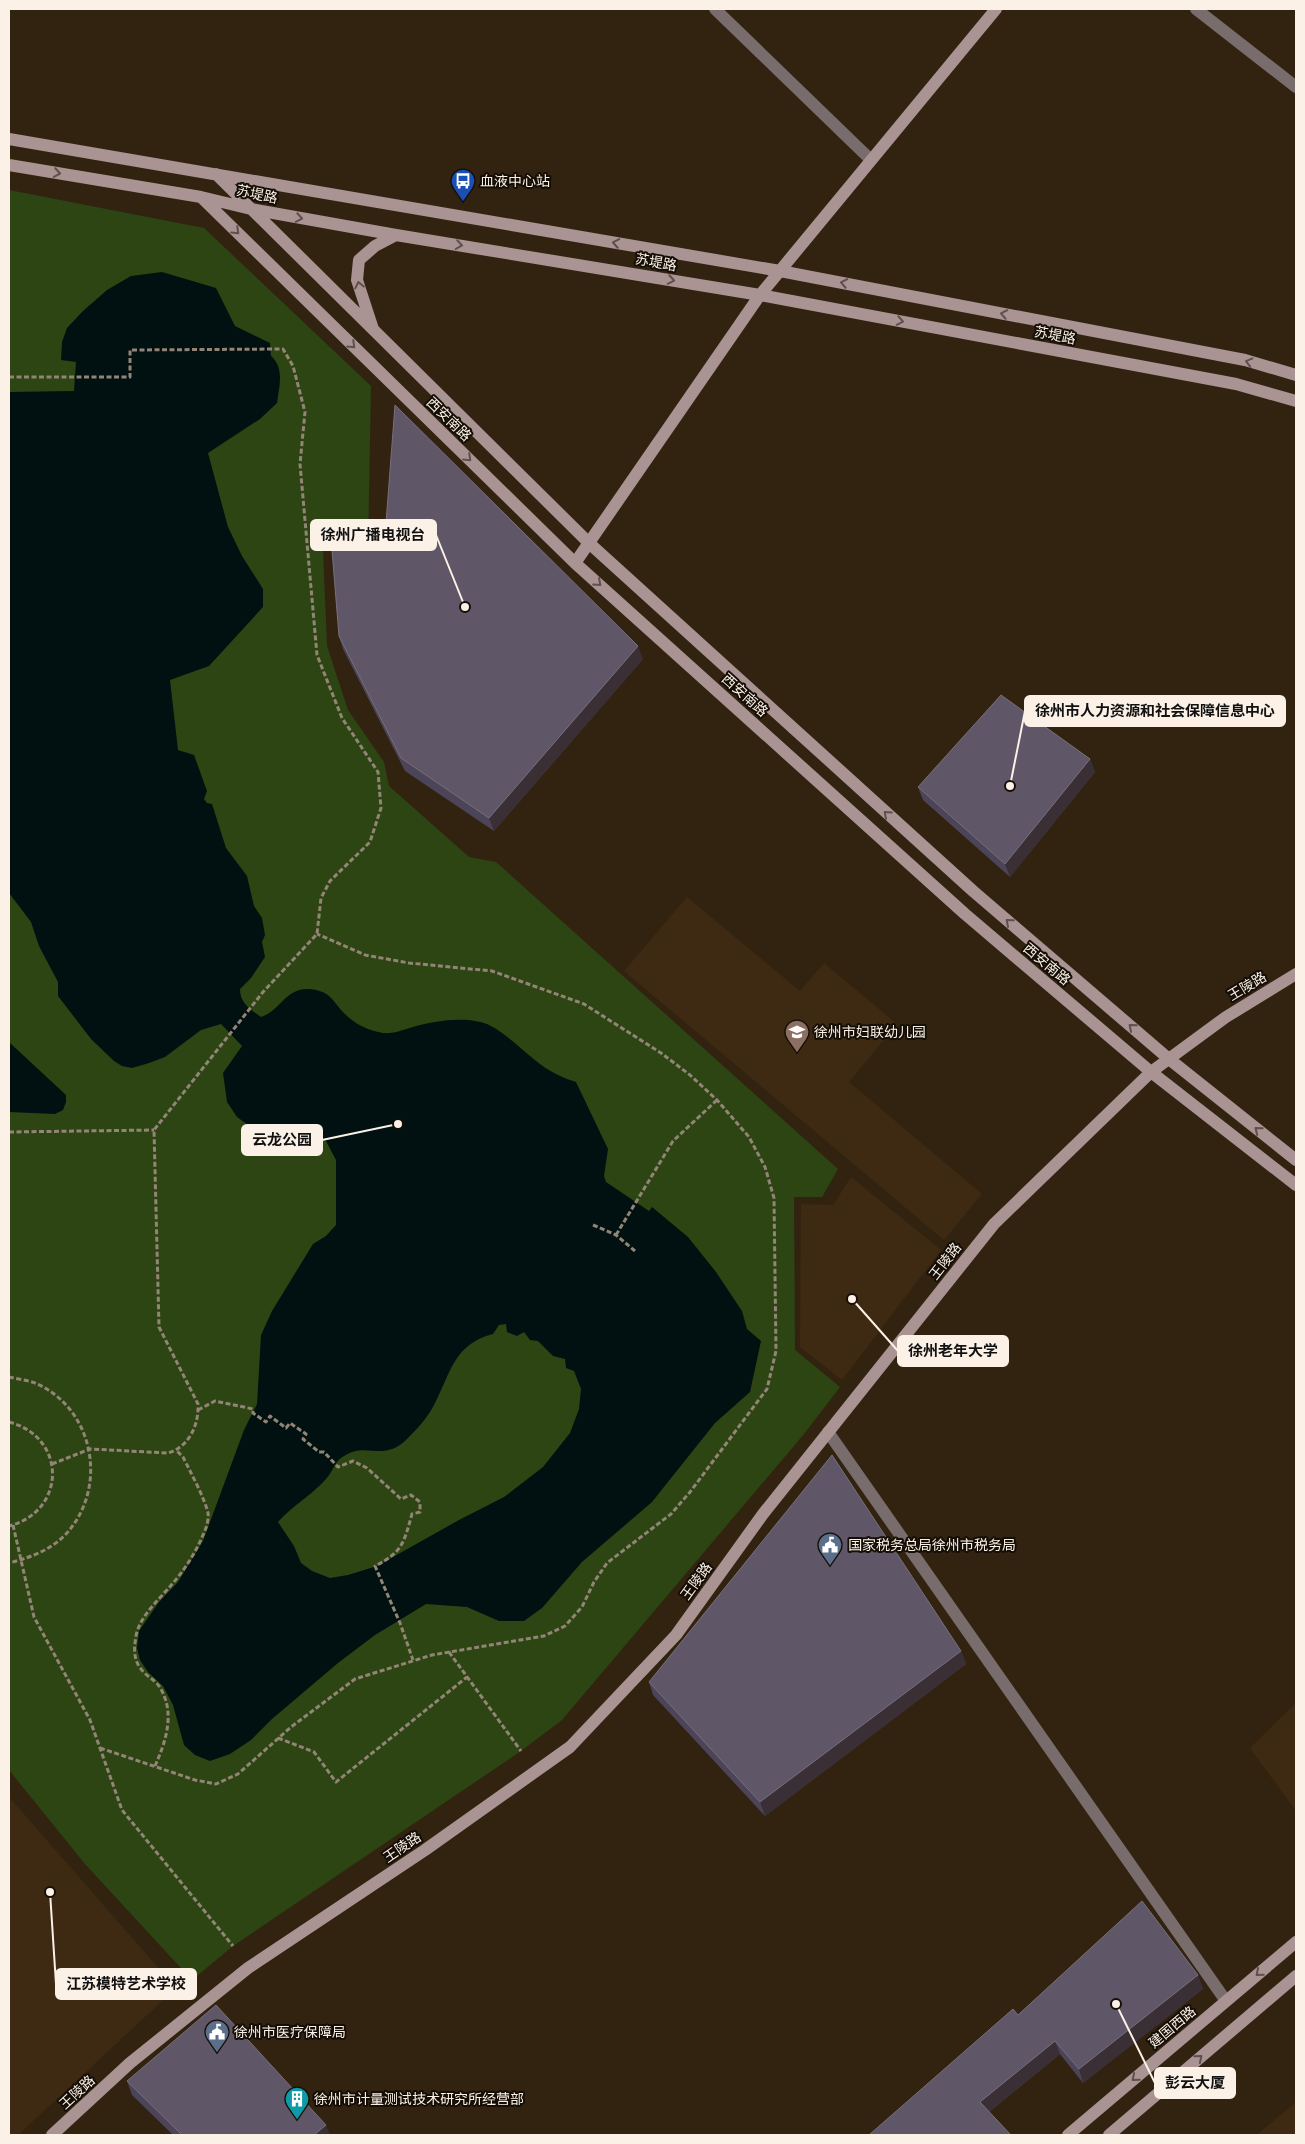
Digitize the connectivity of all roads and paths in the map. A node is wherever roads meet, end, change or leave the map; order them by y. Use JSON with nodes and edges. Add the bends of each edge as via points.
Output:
{"nodes":[{"id":1,"x":715,"y":9,"type":"edge"},
{"id":2,"x":996,"y":9,"type":"edge"},
{"id":3,"x":1196,"y":9,"type":"edge"},
{"id":4,"x":1296,"y":87,"type":"edge"},
{"id":5,"x":9,"y":139,"type":"edge"},
{"id":6,"x":872,"y":160,"type":"junction"},
{"id":7,"x":9,"y":165,"type":"edge"},
{"id":8,"x":216,"y":174,"type":"junction"},
{"id":9,"x":201,"y":197,"type":"junction"},
{"id":10,"x":251,"y":209,"type":"junction"},
{"id":11,"x":396,"y":235,"type":"junction"},
{"id":12,"x":780,"y":271,"type":"junction"},
{"id":13,"x":760,"y":295,"type":"junction"},
{"id":14,"x":374,"y":331,"type":"junction"},
{"id":15,"x":1296,"y":375,"type":"edge"},
{"id":16,"x":9,"y":377,"type":"edge"},
{"id":17,"x":1296,"y":401,"type":"edge"},
{"id":18,"x":589,"y":544,"type":"junction"},
{"id":19,"x":575,"y":562,"type":"junction"},
{"id":20,"x":317,"y":934,"type":"junction"},
{"id":21,"x":1296,"y":974,"type":"edge"},
{"id":22,"x":1169,"y":1059,"type":"junction"},
{"id":23,"x":1151,"y":1072,"type":"junction"},
{"id":24,"x":717,"y":1100,"type":"junction"},
{"id":25,"x":154,"y":1130,"type":"junction"},
{"id":26,"x":9,"y":1132,"type":"edge"},
{"id":27,"x":1296,"y":1160,"type":"edge"},
{"id":28,"x":1296,"y":1184,"type":"edge"},
{"id":29,"x":593,"y":1225,"type":"dead end"},
{"id":30,"x":616,"y":1235,"type":"junction"},
{"id":31,"x":635,"y":1251,"type":"dead end"},
{"id":32,"x":9,"y":1377,"type":"edge"},
{"id":33,"x":198,"y":1410,"type":"junction"},
{"id":34,"x":9,"y":1422,"type":"edge"},
{"id":35,"x":828,"y":1432,"type":"junction"},
{"id":36,"x":90,"y":1449,"type":"junction"},
{"id":37,"x":177,"y":1451,"type":"junction"},
{"id":38,"x":52,"y":1464,"type":"junction"},
{"id":39,"x":13,"y":1525,"type":"junction"},
{"id":40,"x":9,"y":1526,"type":"edge"},
{"id":41,"x":22,"y":1559,"type":"junction"},
{"id":42,"x":9,"y":1563,"type":"edge"},
{"id":43,"x":449,"y":1652,"type":"junction"},
{"id":44,"x":413,"y":1660,"type":"junction"},
{"id":45,"x":467,"y":1677,"type":"junction"},
{"id":46,"x":278,"y":1738,"type":"junction"},
{"id":47,"x":100,"y":1748,"type":"junction"},
{"id":48,"x":521,"y":1751,"type":"dead end"},
{"id":49,"x":155,"y":1766,"type":"junction"},
{"id":50,"x":1296,"y":1942,"type":"edge"},
{"id":51,"x":233,"y":1946,"type":"dead end"},
{"id":52,"x":1296,"y":1976,"type":"edge"},
{"id":53,"x":1226,"y":2001,"type":"junction"},
{"id":54,"x":52,"y":2135,"type":"edge"},
{"id":55,"x":1068,"y":2135,"type":"edge"},
{"id":56,"x":1108,"y":2135,"type":"edge"}],
"edges":[{"from":1,"to":6,"type":"street"},
{"from":2,"to":6,"type":"main road"},
{"from":3,"to":4,"type":"street"},
{"from":5,"to":8,"type":"main road","name":"苏堤路"},
{"from":6,"to":12,"type":"main road"},
{"from":7,"to":9,"type":"main road","name":"苏堤路","one_way":true},
{"from":8,"to":10,"type":"main road","name":"西安南路"},
{"from":12,"to":8,"type":"main road","name":"苏堤路","one_way":true},
{"from":9,"to":10,"type":"main road","name":"苏堤路"},
{"from":9,"to":19,"type":"main road","name":"西安南路","one_way":true},
{"from":10,"to":11,"type":"main road","name":"苏堤路","one_way":true},
{"from":10,"to":14,"type":"main road","name":"西安南路"},
{"from":11,"to":13,"type":"main road","name":"苏堤路","one_way":true},
{"from":14,"to":11,"type":"main road","one_way":true,"via":[[357,280],[359,260],[375,246]]},
{"from":12,"to":13,"type":"main road"},
{"from":15,"to":12,"type":"main road","name":"苏堤路","one_way":true,"via":[[1245,360]]},
{"from":13,"to":17,"type":"main road","name":"苏堤路","one_way":true,"via":[[1236,384]]},
{"from":13,"to":18,"type":"main road"},
{"from":14,"to":18,"type":"main road","name":"西安南路"},
{"from":16,"to":20,"type":"path","via":[[130,377],[130,350],[283,349],[293,366],[306,412],[300,464],[317,655],[342,718],[378,772],[380,808],[370,842],[330,881],[321,898]]},
{"from":18,"to":19,"type":"main road"},
{"from":22,"to":18,"type":"main road","name":"西安南路","one_way":true,"via":[[973,891]]},
{"from":19,"to":23,"type":"main road","name":"西安南路","one_way":true,"via":[[965,914]]},
{"from":20,"to":24,"type":"path","via":[[366,955],[409,964],[492,971],[584,1004],[661,1053]]},
{"from":20,"to":25,"type":"path","via":[[263,992]]},
{"from":21,"to":22,"type":"main road","name":"王陵路","via":[[1226,1017]]},
{"from":22,"to":23,"type":"main road","name":"王陵路"},
{"from":27,"to":22,"type":"main road","name":"西安南路","one_way":true},
{"from":23,"to":28,"type":"main road","name":"西安南路"},
{"from":23,"to":35,"type":"main road","name":"王陵路","via":[[994,1224]]},
{"from":24,"to":30,"type":"path","via":[[673,1141]]},
{"from":24,"to":43,"type":"path","via":[[749,1137],[765,1168],[774,1198],[776,1351],[767,1389],[671,1514],[607,1563],[582,1607],[565,1626],[544,1636]]},
{"from":25,"to":26,"type":"path"},
{"from":25,"to":33,"type":"path","via":[[158,1327],[198,1404]]},
{"from":29,"to":30,"type":"path"},
{"from":30,"to":31,"type":"path"},
{"from":32,"to":36,"type":"path","via":[[35,1383],[60,1398],[79,1421]]},
{"from":33,"to":37,"type":"path","via":[[199,1418],[194,1430]]},
{"from":33,"to":44,"type":"path","via":[[215,1401],[253,1409],[253,1413],[266,1422],[270,1416],[286,1428],[290,1423],[306,1434],[302,1439],[319,1452],[324,1452],[338,1467],[353,1461],[367,1468],[401,1499],[411,1495],[420,1502],[420,1512],[412,1514],[403,1543],[392,1557],[375,1566]]},
{"from":34,"to":38,"type":"path","via":[[36,1435]]},
{"from":35,"to":53,"type":"street"},
{"from":35,"to":54,"type":"main road","name":"王陵路","via":[[763,1514],[676,1635],[570,1747],[425,1850],[248,1968],[130,2063]]},
{"from":36,"to":37,"type":"path"},
{"from":36,"to":38,"type":"path"},
{"from":36,"to":41,"type":"path","via":[[92,1479],[84,1508],[66,1534],[40,1553]]},
{"from":37,"to":49,"type":"path","via":[[184,1457],[208,1514],[207,1526],[189,1562],[137,1628],[135,1660],[158,1685],[166,1699],[169,1717],[166,1740]]},
{"from":38,"to":39,"type":"path","via":[[52,1482],[47,1498],[37,1513]]},
{"from":39,"to":40,"type":"path"},
{"from":39,"to":41,"type":"path"},
{"from":41,"to":42,"type":"path"},
{"from":41,"to":47,"type":"path","via":[[34,1617],[90,1720]]},
{"from":43,"to":44,"type":"path"},
{"from":43,"to":45,"type":"path"},
{"from":44,"to":46,"type":"path","via":[[355,1679]]},
{"from":45,"to":46,"type":"path","via":[[336,1782],[314,1752]]},
{"from":45,"to":48,"type":"path"},
{"from":46,"to":49,"type":"path","via":[[238,1774],[216,1784]]},
{"from":47,"to":49,"type":"path"},
{"from":47,"to":51,"type":"path","via":[[122,1810]]},
{"from":50,"to":53,"type":"main road","name":"建国西路","one_way":true},
{"from":56,"to":52,"type":"main road","one_way":true},
{"from":53,"to":55,"type":"main road","name":"建国西路","one_way":true}]}
